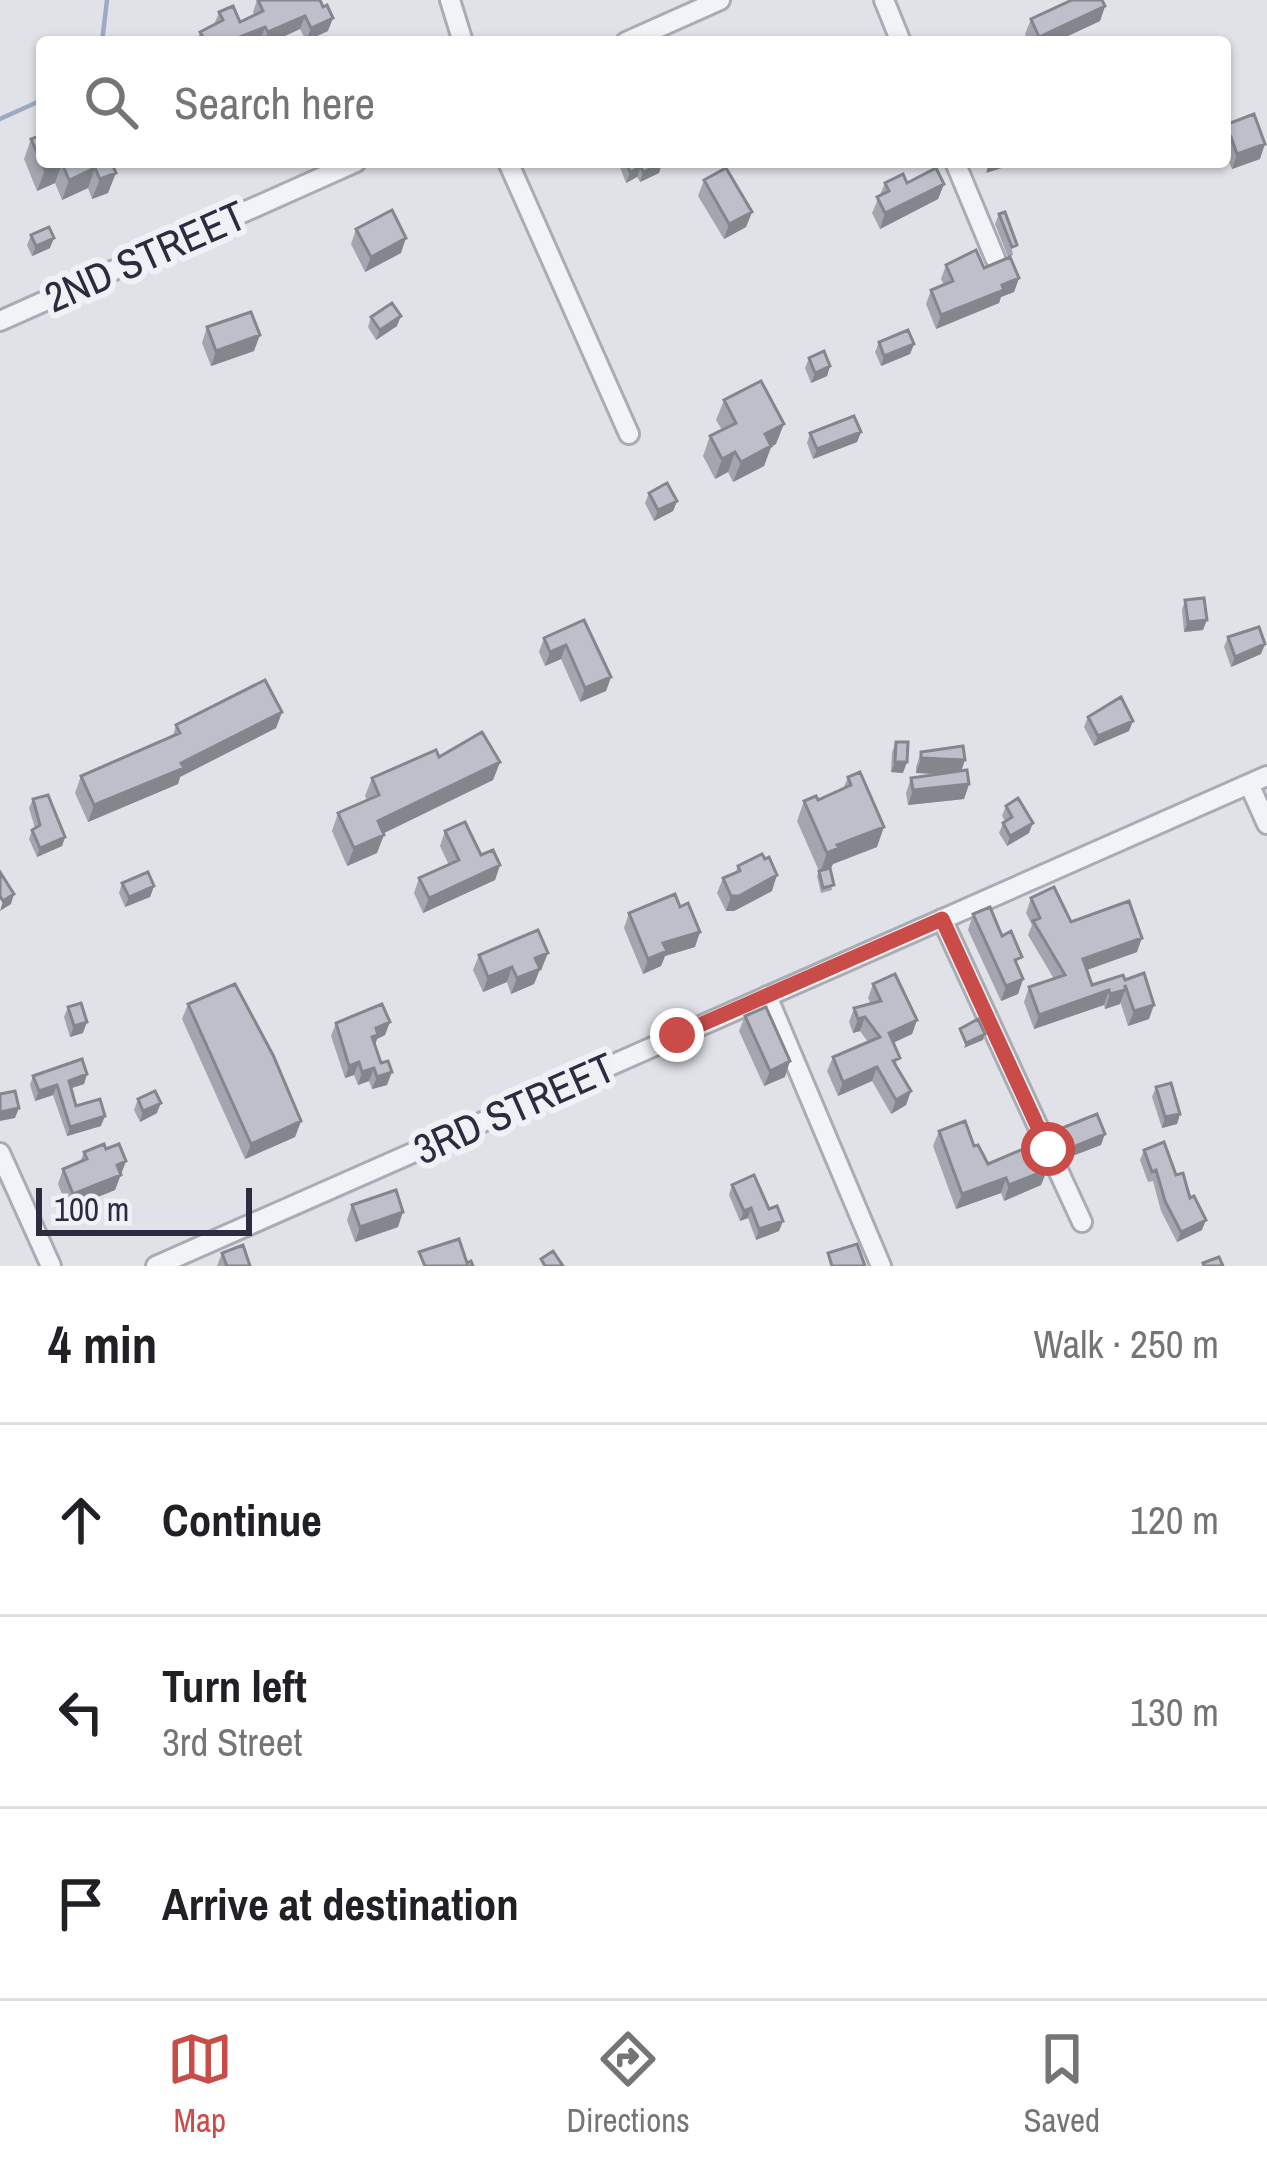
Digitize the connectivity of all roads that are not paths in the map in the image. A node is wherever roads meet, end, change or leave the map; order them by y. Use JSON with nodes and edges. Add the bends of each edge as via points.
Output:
{"nodes":[{"id":1,"x":450,"y":0,"type":"edge"},
{"id":2,"x":720,"y":0,"type":"edge"},
{"id":3,"x":884,"y":0,"type":"edge"},
{"id":4,"x":461,"y":36,"type":"edge"},
{"id":5,"x":639,"y":36,"type":"edge"},
{"id":6,"x":899,"y":36,"type":"edge"},
{"id":7,"x":343,"y":168,"type":"edge"},
{"id":8,"x":511,"y":168,"type":"edge"},
{"id":9,"x":957,"y":168,"type":"edge"},
{"id":10,"x":994,"y":258,"type":"edge"},
{"id":11,"x":0,"y":321,"type":"edge"},
{"id":12,"x":629,"y":434,"type":"dead end"},
{"id":13,"x":1258,"y":780,"type":"edge"},
{"id":14,"x":1267,"y":824,"type":"edge"},
{"id":15,"x":942,"y":919,"type":"junction"},
{"id":16,"x":766,"y":996,"type":"junction"},
{"id":17,"x":0,"y":1153,"type":"edge"},
{"id":18,"x":1082,"y":1222,"type":"dead end"},
{"id":19,"x":51,"y":1266,"type":"edge"},
{"id":20,"x":156,"y":1266,"type":"edge"},
{"id":21,"x":880,"y":1266,"type":"edge"}],
"edges":[{"from":1,"to":4,"type":"street"},
{"from":2,"to":5,"type":"street"},
{"from":3,"to":6,"type":"street"},
{"from":7,"to":11,"type":"street","name":"2ND STREET"},
{"from":8,"to":12,"type":"street"},
{"from":9,"to":10,"type":"street"},
{"from":13,"to":14,"type":"street"},
{"from":13,"to":15,"type":"street","name":"3RD STREET"},
{"from":15,"to":16,"type":"street","name":"3RD STREET"},
{"from":15,"to":18,"type":"street"},
{"from":16,"to":20,"type":"street","name":"3RD STREET"},
{"from":16,"to":21,"type":"street"},
{"from":17,"to":19,"type":"street"}]}
